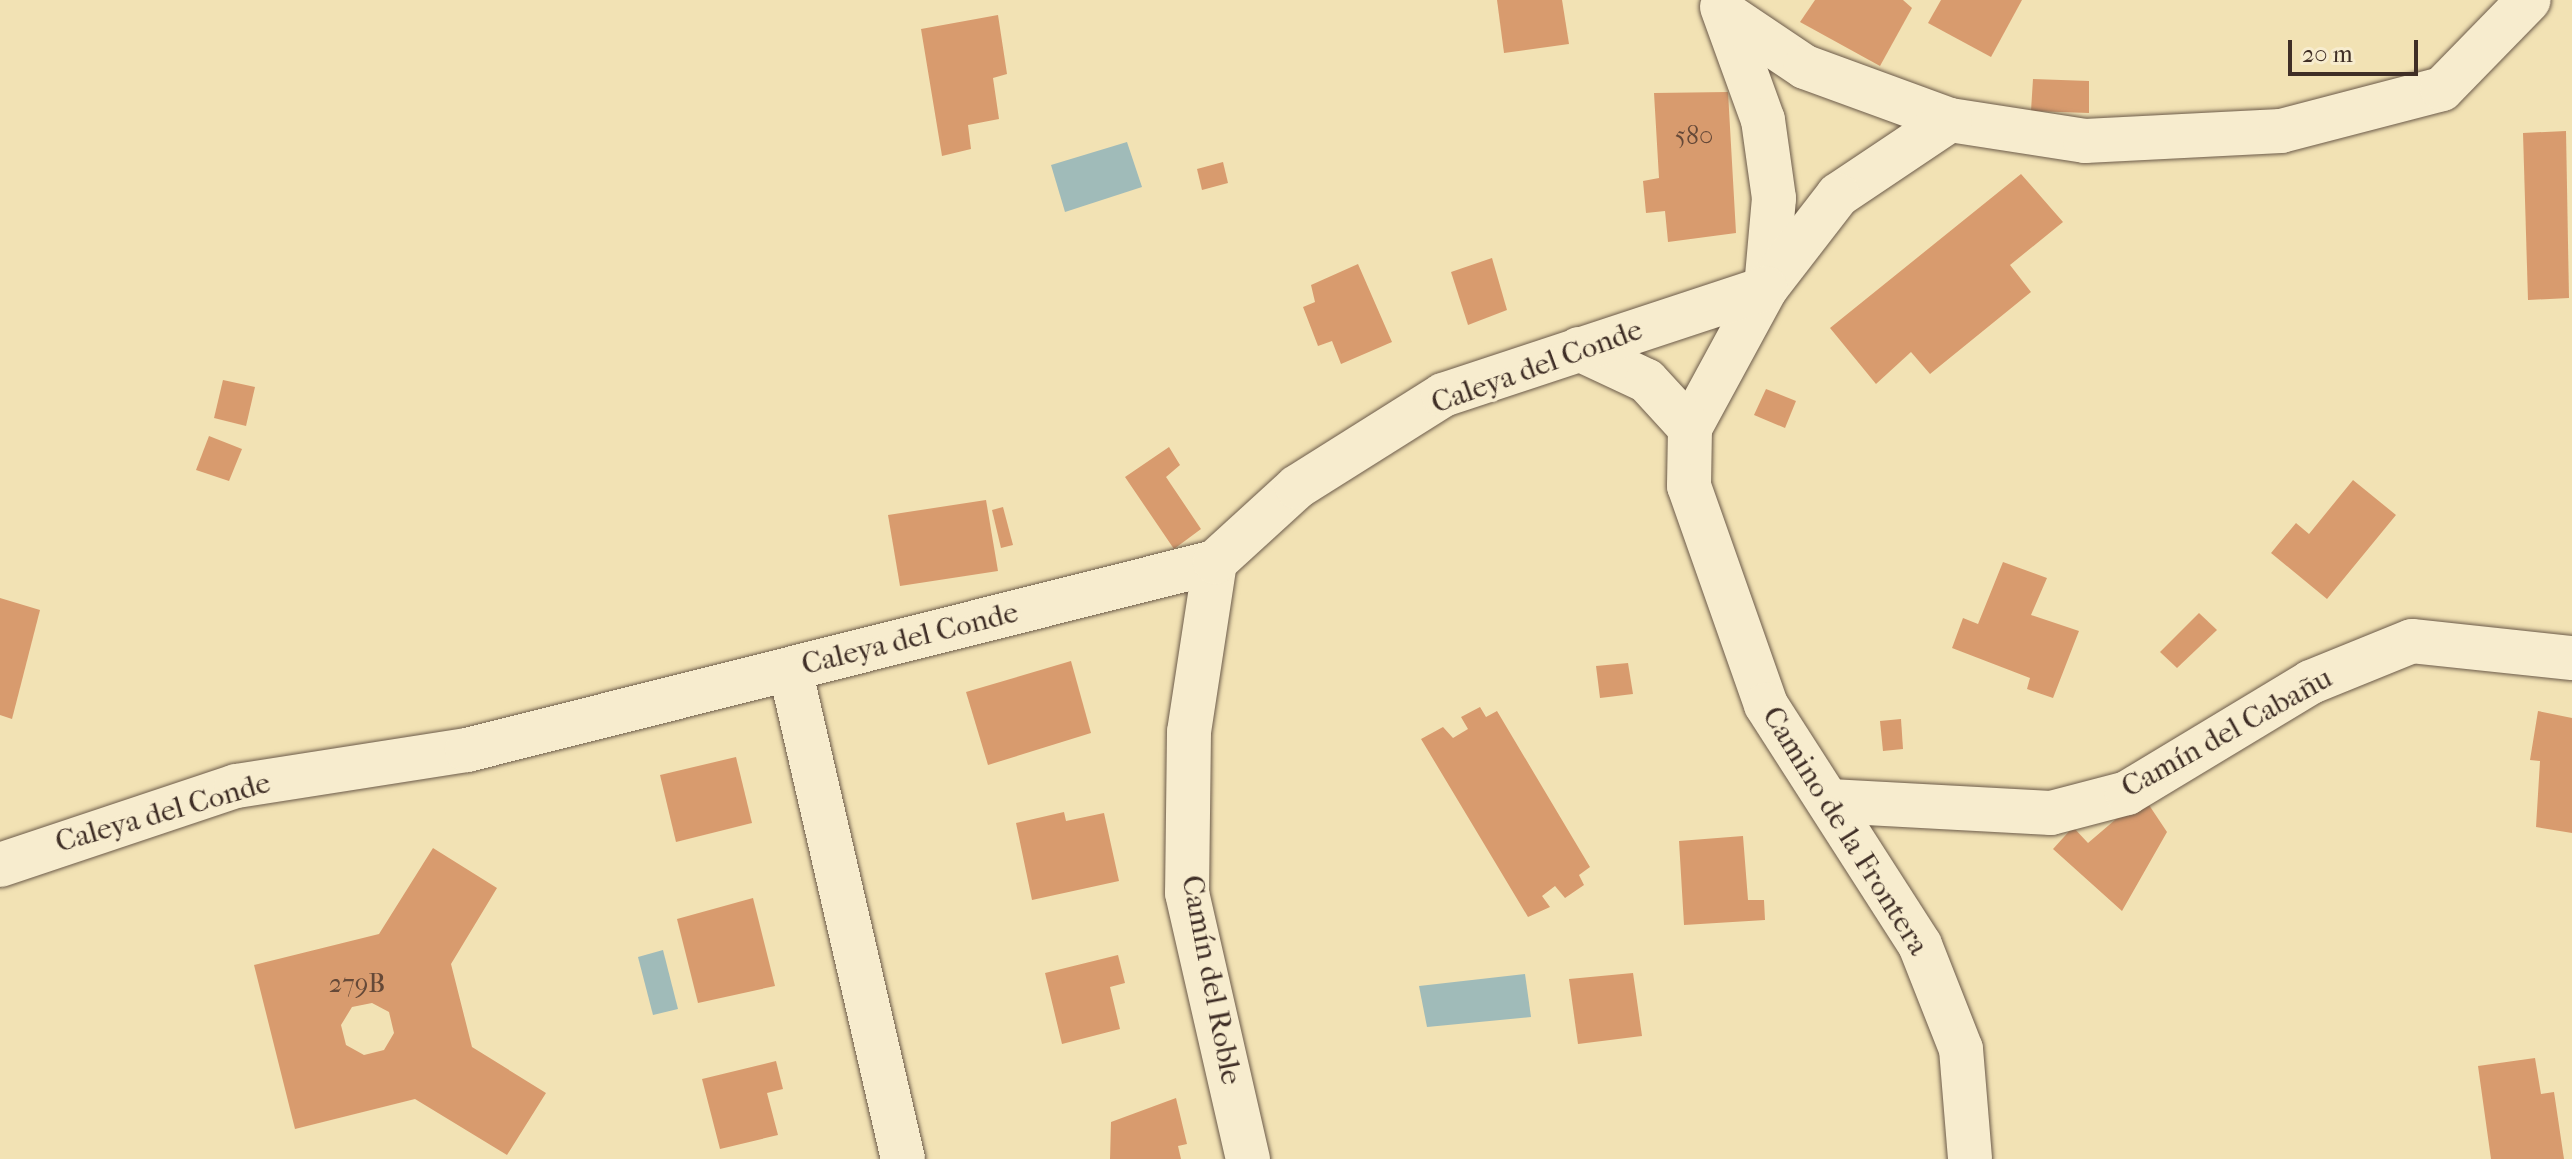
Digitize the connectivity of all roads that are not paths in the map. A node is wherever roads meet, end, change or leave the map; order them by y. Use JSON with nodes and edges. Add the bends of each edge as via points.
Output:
{"nodes":[{"id":1,"x":2529,"y":0,"type":"edge"},
{"id":2,"x":1721,"y":7,"type":"edge"},
{"id":3,"x":1950,"y":120,"type":"junction"},
{"id":4,"x":1766,"y":288,"type":"junction"},
{"id":5,"x":1579,"y":349,"type":"junction"},
{"id":6,"x":1690,"y":428,"type":"junction"},
{"id":7,"x":1215,"y":562,"type":"junction"},
{"id":8,"x":2572,"y":658,"type":"edge"},
{"id":9,"x":790,"y":669,"type":"junction"},
{"id":10,"x":1830,"y":801,"type":"junction"},
{"id":11,"x":0,"y":865,"type":"edge"},
{"id":12,"x":903,"y":1159,"type":"edge"},
{"id":13,"x":1248,"y":1159,"type":"edge"},
{"id":14,"x":1970,"y":1159,"type":"edge"}],
"edges":[{"from":1,"to":3,"type":"street","via":[[2442,89],[2281,131],[2085,141]]},
{"from":2,"to":3,"type":"street","via":[[1805,67]]},
{"from":2,"to":4,"type":"street","via":[[1763,120],[1774,198]]},
{"from":3,"to":4,"type":"street","via":[[1838,195]]},
{"from":4,"to":5,"type":"street","name":"Caleya del Conde"},
{"from":4,"to":6,"type":"street","name":"Camino de la Frontera"},
{"from":5,"to":6,"type":"street","via":[[1647,381]]},
{"from":5,"to":7,"type":"street","name":"Caleya del Conde","via":[[1443,395],[1297,487]]},
{"from":6,"to":10,"type":"street","name":"Camino de la Frontera","via":[[1689,486],[1766,705]]},
{"from":7,"to":9,"type":"street","name":"Caleya del Conde"},
{"from":7,"to":13,"type":"street","name":"Camín del Roble","via":[[1189,732],[1187,893]]},
{"from":8,"to":10,"type":"street","name":"Camín del Cabañu","via":[[2412,641],[2311,682],[2127,793],[2051,813]]},
{"from":9,"to":11,"type":"street","name":"Caleya del Conde","via":[[467,750],[236,786]]},
{"from":9,"to":12,"type":"street"},
{"from":10,"to":14,"type":"street","name":"Camino de la Frontera","via":[[1920,945],[1961,1049]]}]}
